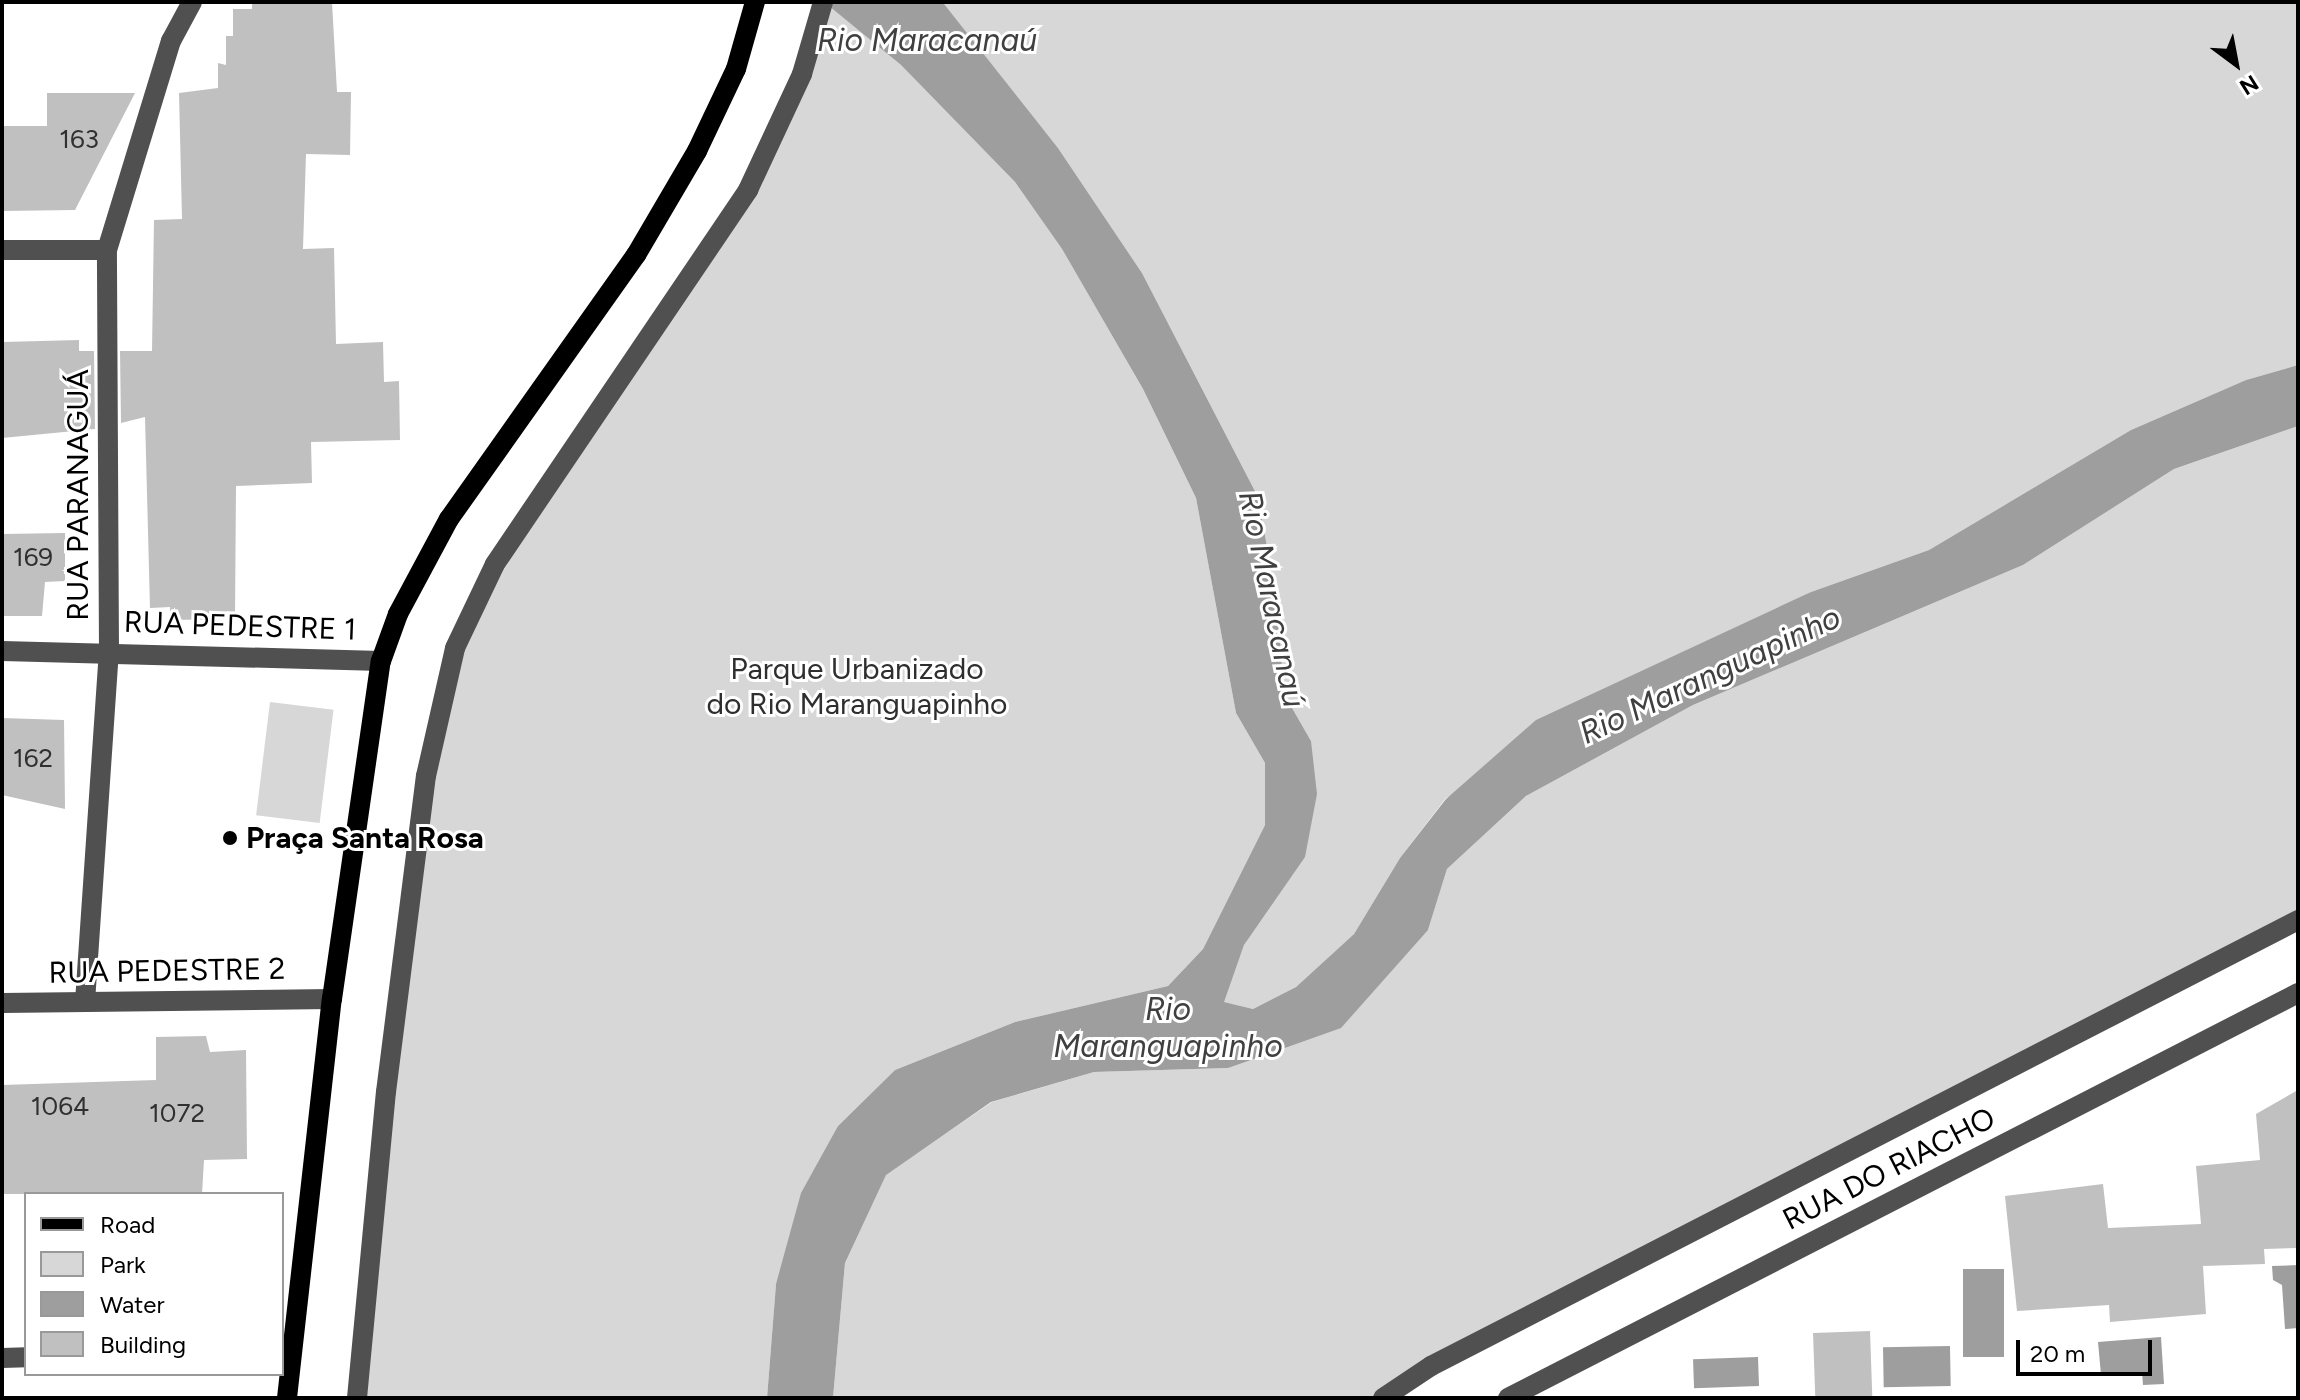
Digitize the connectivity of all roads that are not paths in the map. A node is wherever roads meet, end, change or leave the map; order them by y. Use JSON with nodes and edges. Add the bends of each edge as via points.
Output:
{"nodes":[{"id":1,"x":192,"y":2,"type":"edge"},
{"id":2,"x":755,"y":2,"type":"edge"},
{"id":3,"x":823,"y":2,"type":"edge"},
{"id":4,"x":2,"y":250,"type":"edge"},
{"id":5,"x":107,"y":250,"type":"junction"},
{"id":6,"x":2,"y":651,"type":"edge"},
{"id":7,"x":109,"y":651,"type":"junction"},
{"id":8,"x":381,"y":661,"type":"junction"},
{"id":9,"x":2298,"y":920,"type":"edge"},
{"id":10,"x":2298,"y":993,"type":"edge"},
{"id":11,"x":332,"y":999,"type":"junction"},
{"id":12,"x":85,"y":1002,"type":"junction"},
{"id":13,"x":2,"y":1003,"type":"edge"},
{"id":14,"x":287,"y":1355,"type":"edge"},
{"id":15,"x":24,"y":1357,"type":"edge"},
{"id":16,"x":2,"y":1358,"type":"edge"},
{"id":17,"x":287,"y":1398,"type":"edge"},
{"id":18,"x":357,"y":1398,"type":"edge"},
{"id":19,"x":1383,"y":1398,"type":"edge"},
{"id":20,"x":1508,"y":1398,"type":"edge"}],
"edges":[{"from":1,"to":5,"type":"street","name":"RUA PARANAGUÁ","via":[[171,41]]},
{"from":2,"to":8,"type":"main road","via":[[736,69],[697,151],[636,255],[449,519],[398,614]]},
{"from":3,"to":18,"type":"street","via":[[802,74],[748,190],[495,564],[455,648],[426,776],[386,1092]]},
{"from":4,"to":5,"type":"street"},
{"from":5,"to":7,"type":"street","name":"RUA PARANAGUÁ"},
{"from":6,"to":7,"type":"street","name":"RUA PEDESTRE 1"},
{"from":7,"to":8,"type":"street","name":"RUA PEDESTRE 1"},
{"from":7,"to":12,"type":"street","name":"RUA PARANAGUÁ"},
{"from":8,"to":11,"type":"main road"},
{"from":9,"to":19,"type":"street","via":[[1431,1366]]},
{"from":10,"to":20,"type":"street","name":"RUA DO RIACHO"},
{"from":11,"to":12,"type":"street","name":"RUA PEDESTRE 2"},
{"from":11,"to":14,"type":"main road"},
{"from":12,"to":13,"type":"street","name":"RUA PEDESTRE 2"},
{"from":14,"to":17,"type":"main road"},
{"from":15,"to":16,"type":"street"}]}
